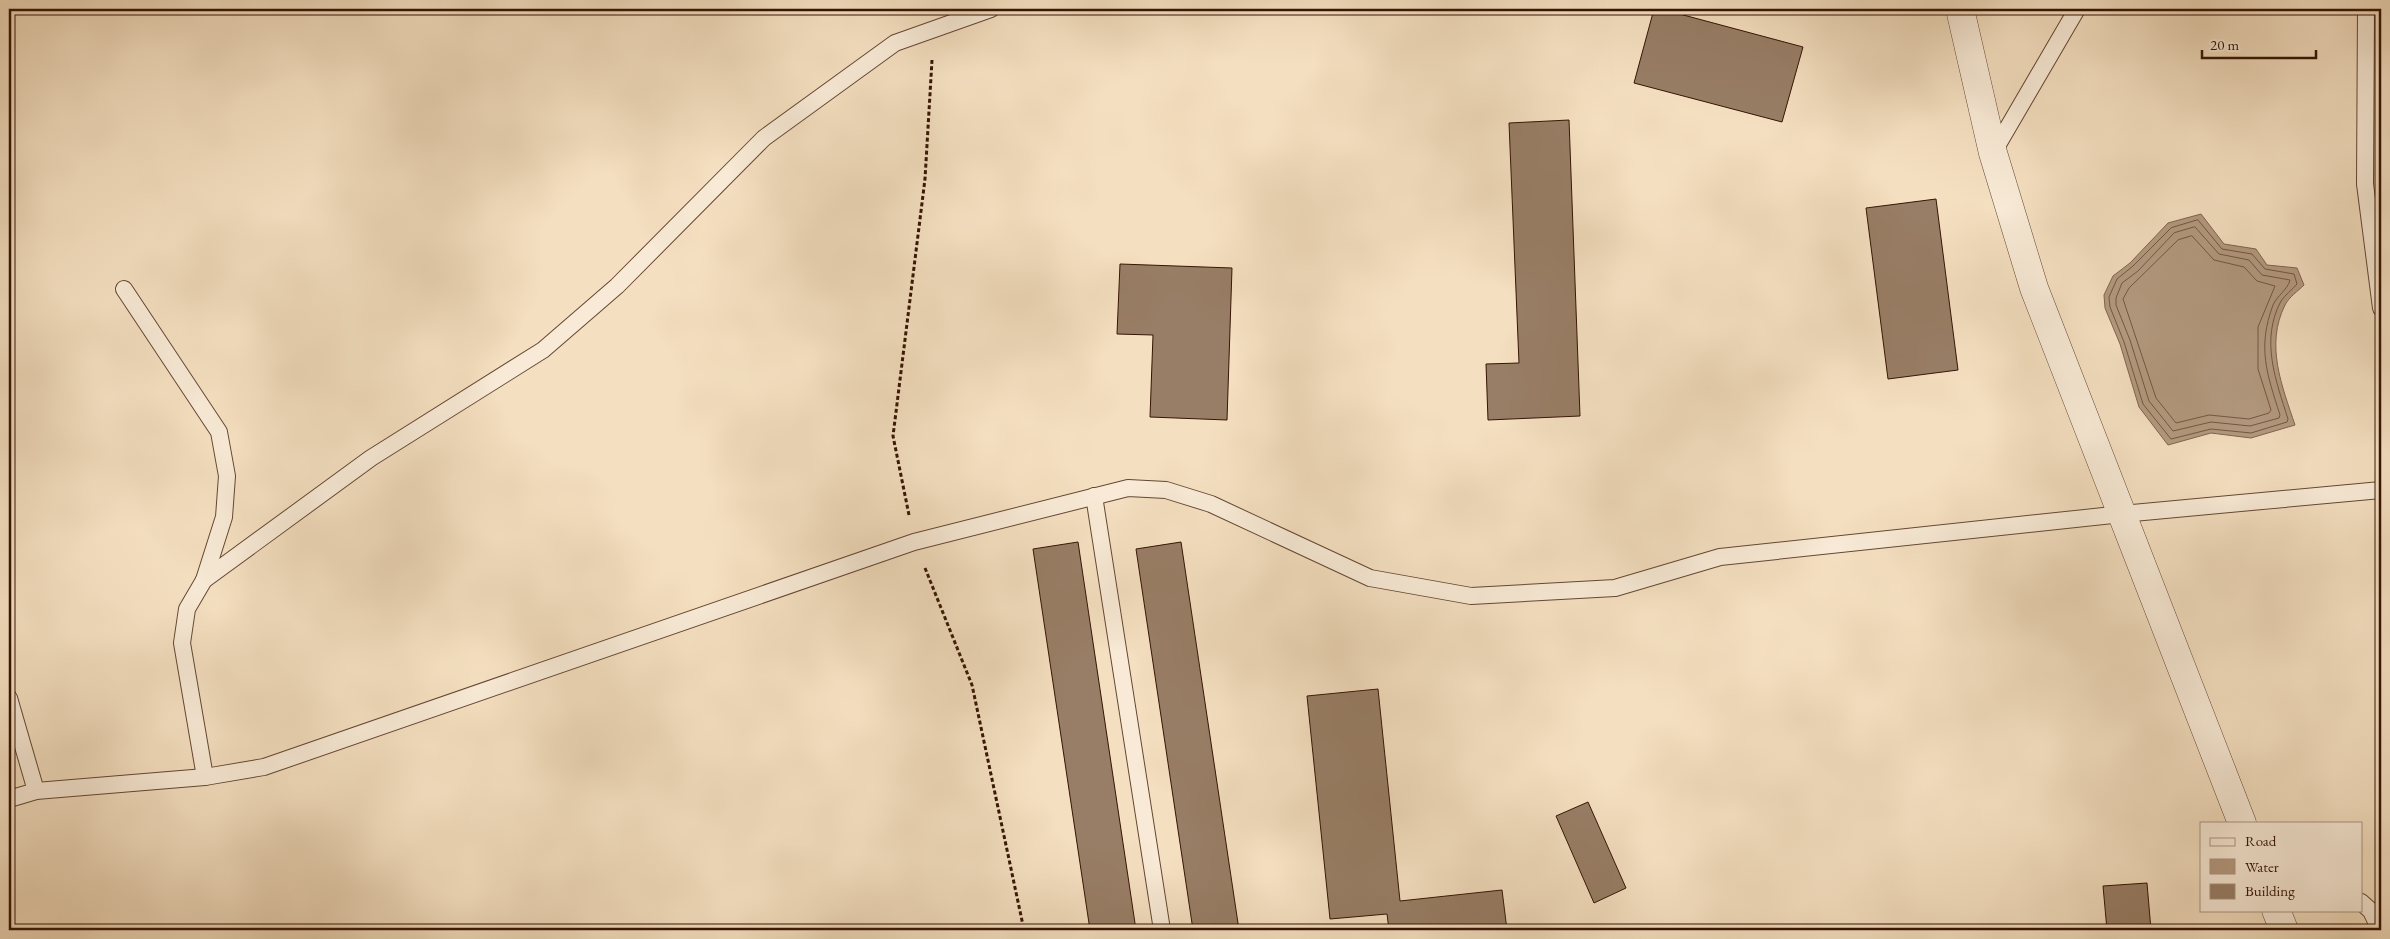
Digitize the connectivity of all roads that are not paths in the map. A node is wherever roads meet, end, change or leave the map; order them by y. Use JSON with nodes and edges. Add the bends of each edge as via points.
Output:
{"nodes":[{"id":1,"x":991,"y":9,"type":"edge"},
{"id":2,"x":1960,"y":9,"type":"edge"},
{"id":3,"x":2076,"y":9,"type":"edge"},
{"id":4,"x":2366,"y":9,"type":"edge"},
{"id":5,"x":1993,"y":153,"type":"junction"},
{"id":6,"x":124,"y":289,"type":"dead end"},
{"id":7,"x":2381,"y":308,"type":"edge"},
{"id":8,"x":2381,"y":490,"type":"edge"},
{"id":9,"x":1094,"y":496,"type":"junction"},
{"id":10,"x":2122,"y":514,"type":"junction"},
{"id":11,"x":204,"y":580,"type":"junction"},
{"id":12,"x":9,"y":698,"type":"edge"},
{"id":13,"x":205,"y":777,"type":"junction"},
{"id":14,"x":36,"y":791,"type":"junction"},
{"id":15,"x":9,"y":799,"type":"edge"},
{"id":16,"x":2242,"y":822,"type":"edge"},
{"id":17,"x":2362,"y":903,"type":"edge"},
{"id":18,"x":2277,"y":912,"type":"edge"},
{"id":19,"x":1162,"y":930,"type":"edge"},
{"id":20,"x":2284,"y":930,"type":"edge"},
{"id":21,"x":2380,"y":930,"type":"edge"}],
"edges":[{"from":1,"to":11,"type":"lane","via":[[895,43],[764,138],[617,286],[543,350],[371,458]]},
{"from":2,"to":5,"type":"street"},
{"from":3,"to":5,"type":"lane"},
{"from":4,"to":7,"type":"lane","via":[[2365,184]]},
{"from":5,"to":10,"type":"street","via":[[2034,288]]},
{"from":6,"to":11,"type":"lane","via":[[219,432],[228,476],[224,517]]},
{"from":8,"to":10,"type":"lane"},
{"from":9,"to":10,"type":"lane","via":[[1128,488],[1166,490],[1212,504],[1370,578],[1471,596],[1615,588],[1720,557]]},
{"from":9,"to":13,"type":"lane","via":[[914,542],[264,767]]},
{"from":9,"to":19,"type":"lane"},
{"from":10,"to":16,"type":"street"},
{"from":11,"to":13,"type":"lane","via":[[188,609],[182,643]]},
{"from":12,"to":14,"type":"lane"},
{"from":13,"to":14,"type":"lane"},
{"from":14,"to":15,"type":"lane"},
{"from":17,"to":21,"type":"lane","via":[[2371,911]]},
{"from":18,"to":20,"type":"street"}]}
